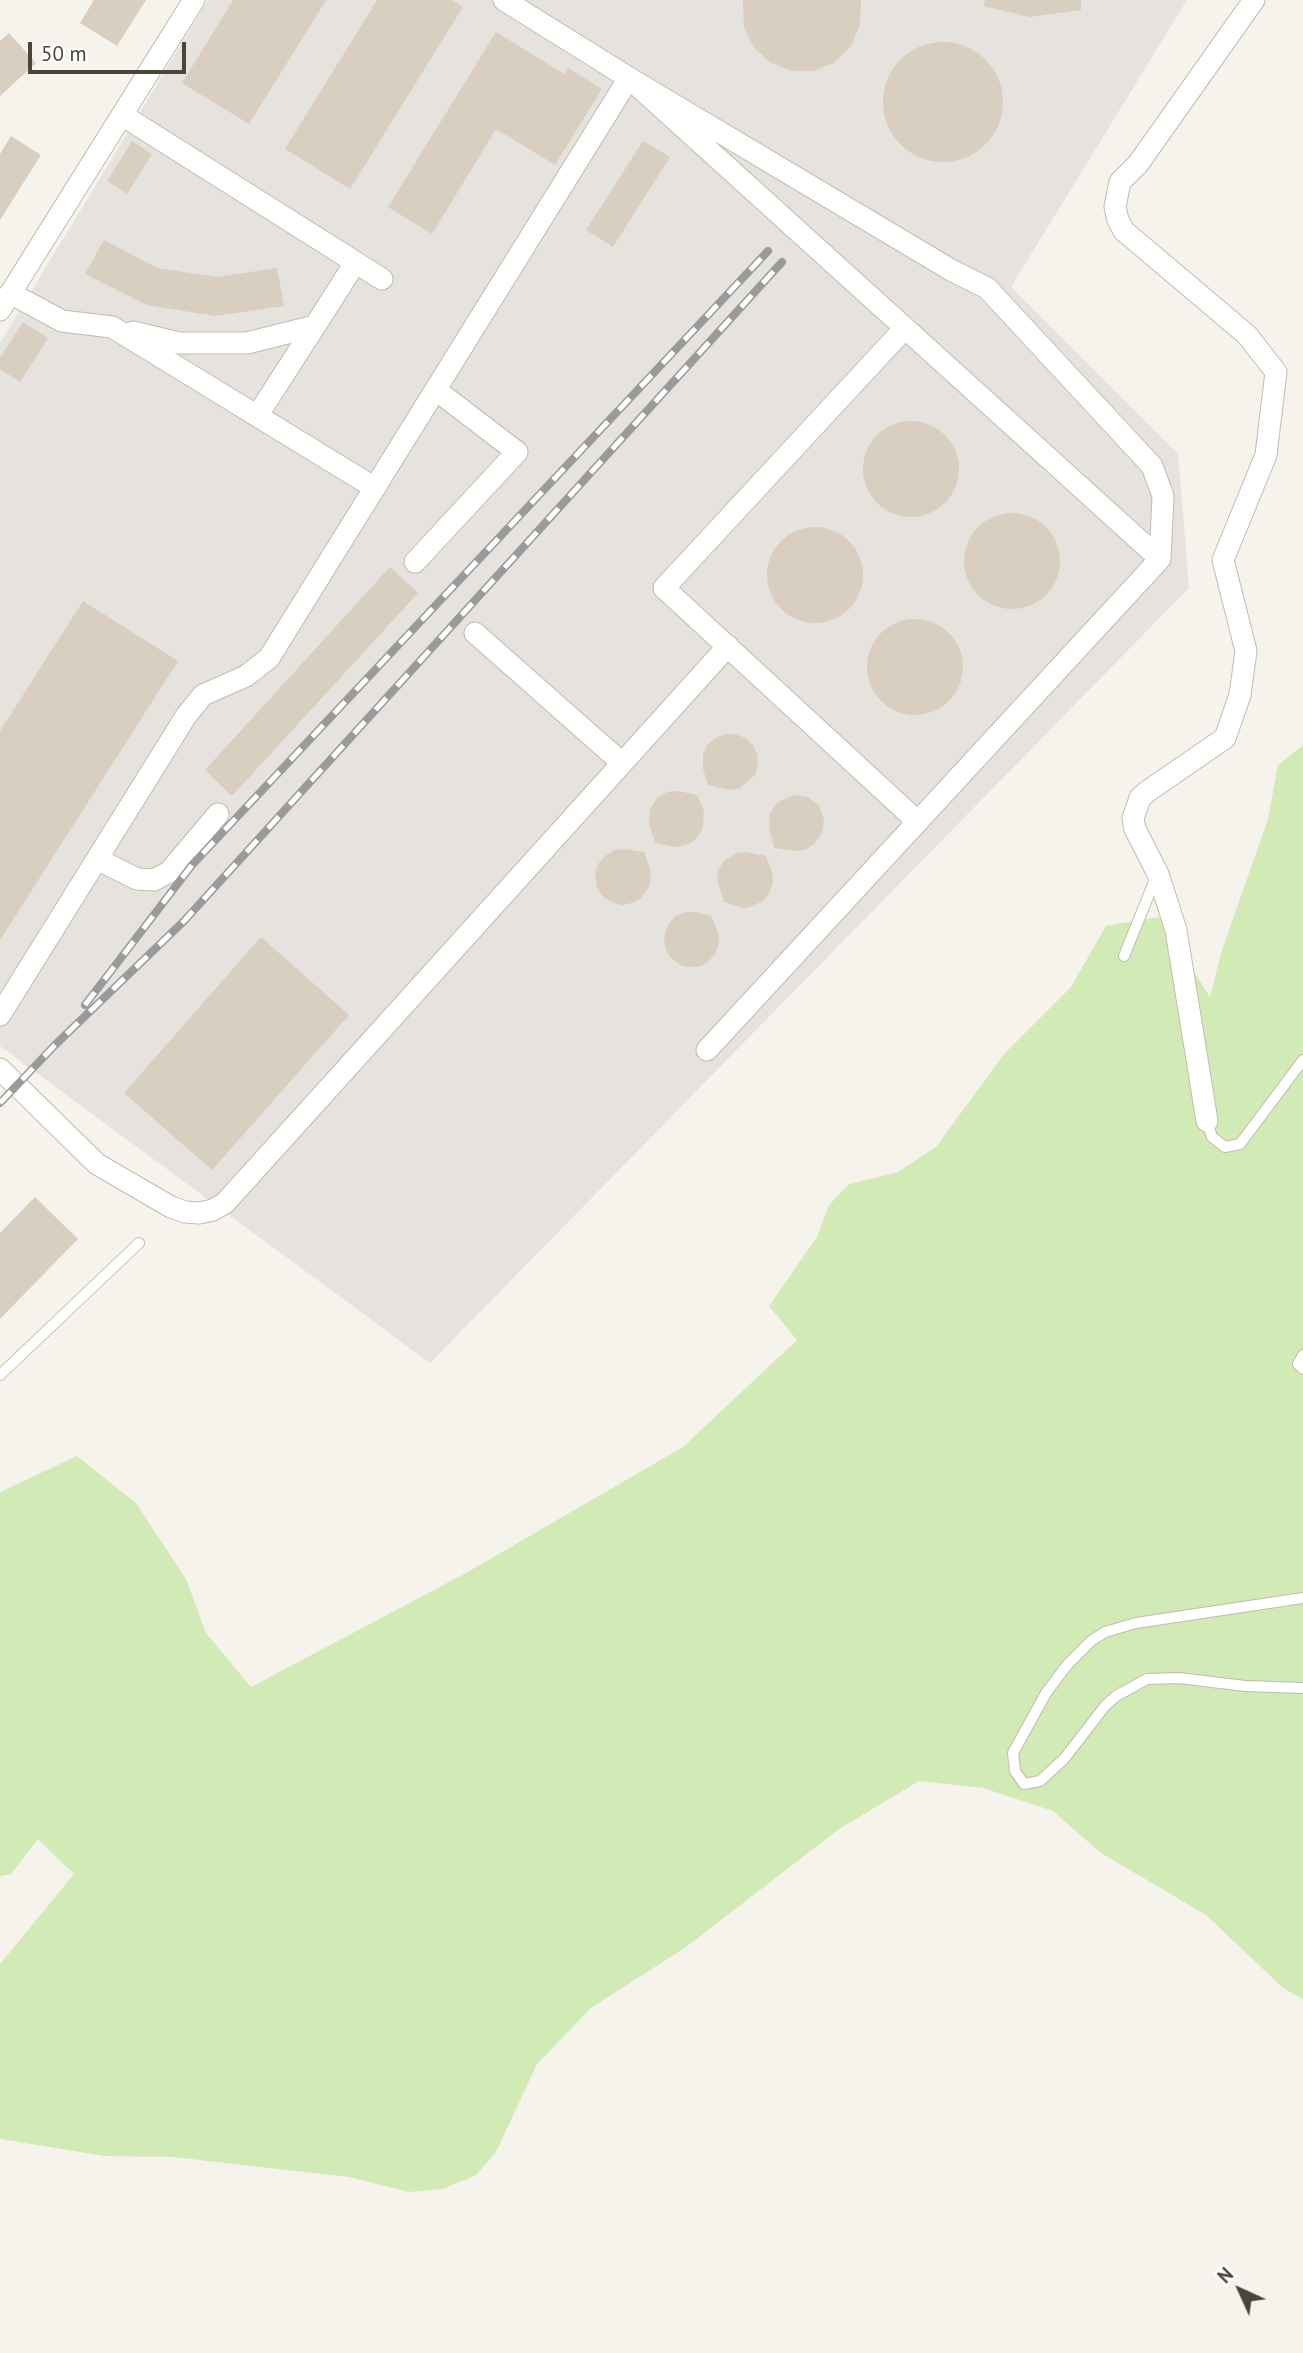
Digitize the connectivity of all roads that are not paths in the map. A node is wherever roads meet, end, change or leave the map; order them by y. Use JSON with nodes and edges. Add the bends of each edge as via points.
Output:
{"nodes":[{"id":1,"x":194,"y":0,"type":"edge"},
{"id":2,"x":505,"y":0,"type":"edge"},
{"id":3,"x":1254,"y":0,"type":"edge"},
{"id":4,"x":629,"y":78,"type":"junction"},
{"id":5,"x":122,"y":116,"type":"junction"},
{"id":6,"x":355,"y":262,"type":"junction"},
{"id":7,"x":382,"y":279,"type":"dead end"},
{"id":8,"x":5,"y":302,"type":"edge"},
{"id":9,"x":315,"y":326,"type":"junction"},
{"id":10,"x":112,"y":327,"type":"junction"},
{"id":11,"x":905,"y":328,"type":"junction"},
{"id":12,"x":436,"y":390,"type":"junction"},
{"id":13,"x":257,"y":416,"type":"junction"},
{"id":14,"x":375,"y":488,"type":"junction"},
{"id":15,"x":1160,"y":559,"type":"junction"},
{"id":16,"x":415,"y":562,"type":"dead end"},
{"id":17,"x":475,"y":633,"type":"dead end"},
{"id":18,"x":728,"y":646,"type":"junction"},
{"id":19,"x":622,"y":763,"type":"junction"},
{"id":20,"x":218,"y":814,"type":"dead end"},
{"id":21,"x":918,"y":822,"type":"junction"},
{"id":22,"x":97,"y":859,"type":"junction"},
{"id":23,"x":1158,"y":874,"type":"junction"},
{"id":24,"x":1124,"y":956,"type":"dead end"},
{"id":25,"x":0,"y":1015,"type":"edge"},
{"id":26,"x":707,"y":1051,"type":"dead end"},
{"id":27,"x":1303,"y":1060,"type":"edge"},
{"id":28,"x":0,"y":1069,"type":"edge"},
{"id":29,"x":1207,"y":1121,"type":"joint"},
{"id":30,"x":139,"y":1243,"type":"dead end"},
{"id":31,"x":1303,"y":1355,"type":"edge"},
{"id":32,"x":1303,"y":1369,"type":"edge"},
{"id":33,"x":0,"y":1375,"type":"edge"},
{"id":34,"x":1303,"y":1598,"type":"edge"},
{"id":35,"x":1303,"y":1688,"type":"edge"}],
"edges":[{"from":1,"to":5,"type":"street"},
{"from":2,"to":4,"type":"street"},
{"from":3,"to":23,"type":"street","via":[[1115,194],[1124,231],[1247,335],[1276,372],[1266,455],[1223,560],[1245,651],[1240,695],[1225,737],[1147,791],[1135,808],[1135,829]]},
{"from":4,"to":11,"type":"street"},
{"from":4,"to":12,"type":"street"},
{"from":4,"to":15,"type":"street","via":[[986,288],[1152,466],[1163,496]]},
{"from":5,"to":6,"type":"street"},
{"from":5,"to":8,"type":"street"},
{"from":6,"to":7,"type":"street"},
{"from":6,"to":9,"type":"street"},
{"from":8,"to":10,"type":"street","via":[[62,321]]},
{"from":9,"to":10,"type":"street","via":[[247,343],[178,344]]},
{"from":9,"to":13,"type":"street"},
{"from":10,"to":13,"type":"street"},
{"from":11,"to":15,"type":"street"},
{"from":11,"to":18,"type":"street","via":[[664,587]]},
{"from":12,"to":14,"type":"street"},
{"from":12,"to":16,"type":"street","via":[[517,452]]},
{"from":13,"to":14,"type":"street"},
{"from":14,"to":22,"type":"street","via":[[269,658],[246,676],[203,695]]},
{"from":15,"to":21,"type":"street"},
{"from":17,"to":19,"type":"street"},
{"from":18,"to":19,"type":"street"},
{"from":18,"to":21,"type":"street"},
{"from":19,"to":28,"type":"street","via":[[225,1203],[213,1210],[185,1212],[171,1207],[97,1164]]},
{"from":20,"to":22,"type":"street","via":[[169,872],[154,880],[137,879]]},
{"from":21,"to":26,"type":"street"},
{"from":22,"to":25,"type":"street"},
{"from":23,"to":24,"type":"lane"},
{"from":23,"to":29,"type":"street","via":[[1176,930]]},
{"from":27,"to":29,"type":"lane","via":[[1240,1144],[1225,1147],[1212,1137]]},
{"from":30,"to":33,"type":"lane"},
{"from":31,"to":32,"type":"lane","via":[[1297,1364]]},
{"from":34,"to":35,"type":"lane","via":[[1136,1623],[1105,1632],[1067,1665],[1046,1693],[1013,1753],[1015,1771],[1024,1784],[1040,1781],[1064,1759],[1105,1706],[1147,1679]]}]}
